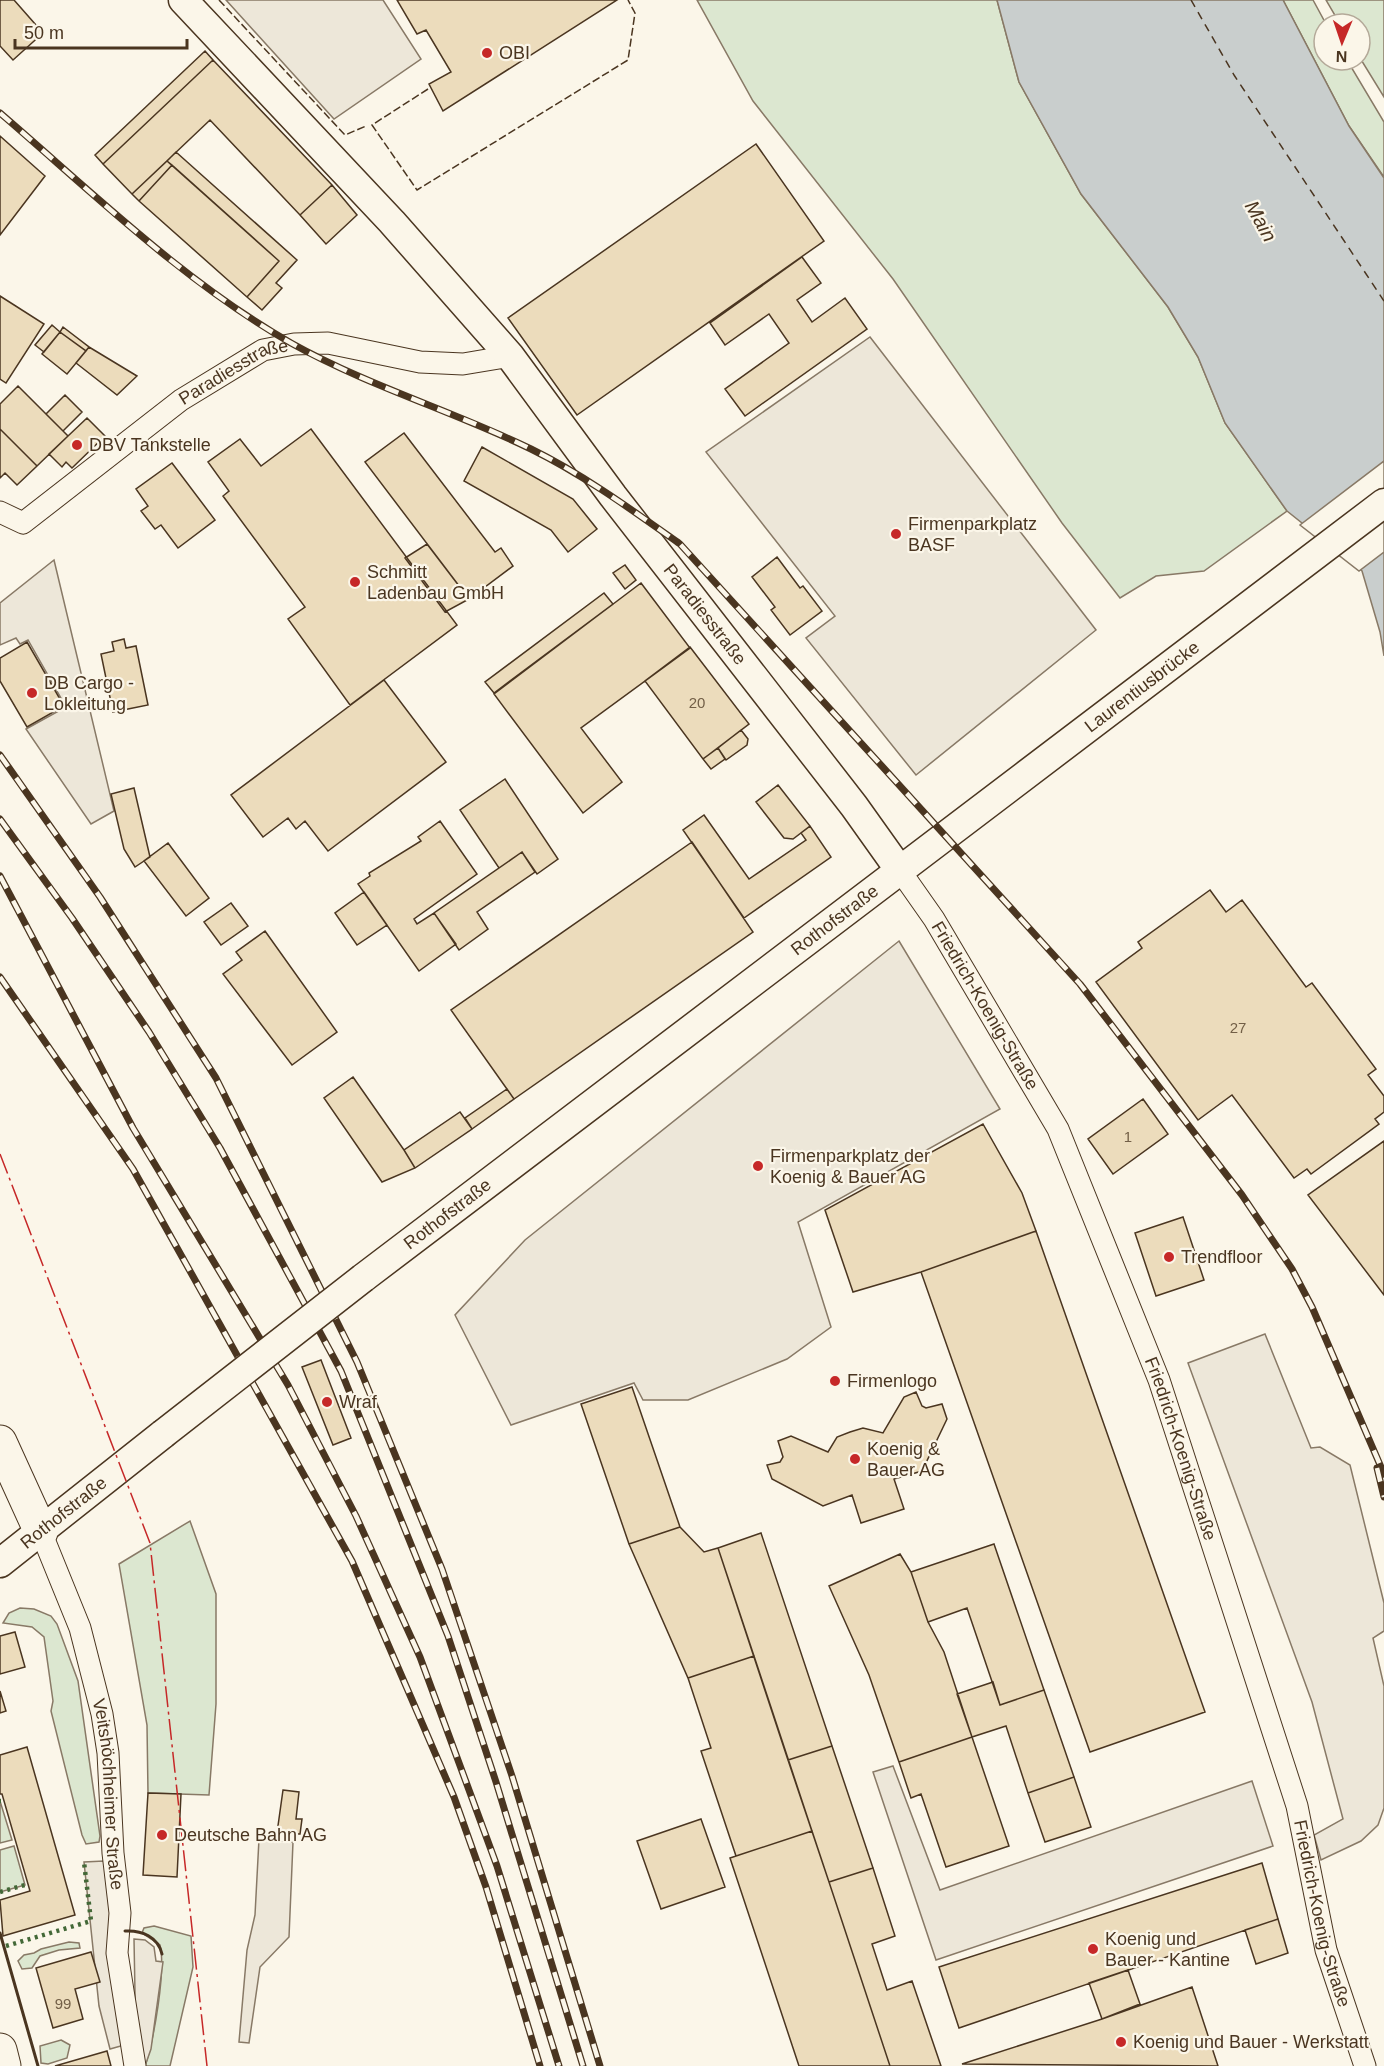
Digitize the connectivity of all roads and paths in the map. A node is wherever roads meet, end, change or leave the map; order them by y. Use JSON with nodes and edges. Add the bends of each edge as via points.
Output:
{"nodes":[{"id":1,"x":183,"y":0,"type":"edge"},
{"id":2,"x":510,"y":356,"type":"junction"},
{"id":3,"x":1384,"y":503,"type":"edge"},
{"id":4,"x":0,"y":512,"type":"edge"},
{"id":5,"x":901,"y":872,"type":"junction"},
{"id":6,"x":0,"y":1442,"type":"edge"},
{"id":7,"x":41,"y":1532,"type":"junction"},
{"id":8,"x":0,"y":1563,"type":"edge"},
{"id":9,"x":0,"y":2050,"type":"edge"},
{"id":10,"x":4,"y":2066,"type":"edge"},
{"id":11,"x":135,"y":2066,"type":"edge"},
{"id":12,"x":1365,"y":2066,"type":"edge"}],
"edges":[{"from":1,"to":2,"type":"main road","name":"Paradiesstraße","via":[[392,222]]},
{"from":2,"to":4,"type":"street","name":"Paradiesstraße","via":[[463,364],[420,362],[328,343],[263,350],[181,400],[23,523]]},
{"from":2,"to":5,"type":"main road","name":"Paradiesstraße"},
{"from":3,"to":5,"type":"main road","name":"Laurentiusbrücke"},
{"from":5,"to":7,"type":"main road","name":"Rothofstraße","bridge":true,"via":[[363,1278]]},
{"from":5,"to":12,"type":"street","name":"Friedrich-Koenig-Straße","via":[[934,919],[1058,1129],[1159,1380],[1297,1806],[1326,1950]]},
{"from":6,"to":7,"type":"highway"},
{"from":7,"to":8,"type":"main road","name":"Rothofstraße"},
{"from":7,"to":11,"type":"street","name":"Veitshöchheimer Straße","via":[[80,1628],[102,1714],[120,1913],[117,1953]]},
{"from":9,"to":10,"type":"highway"}]}
